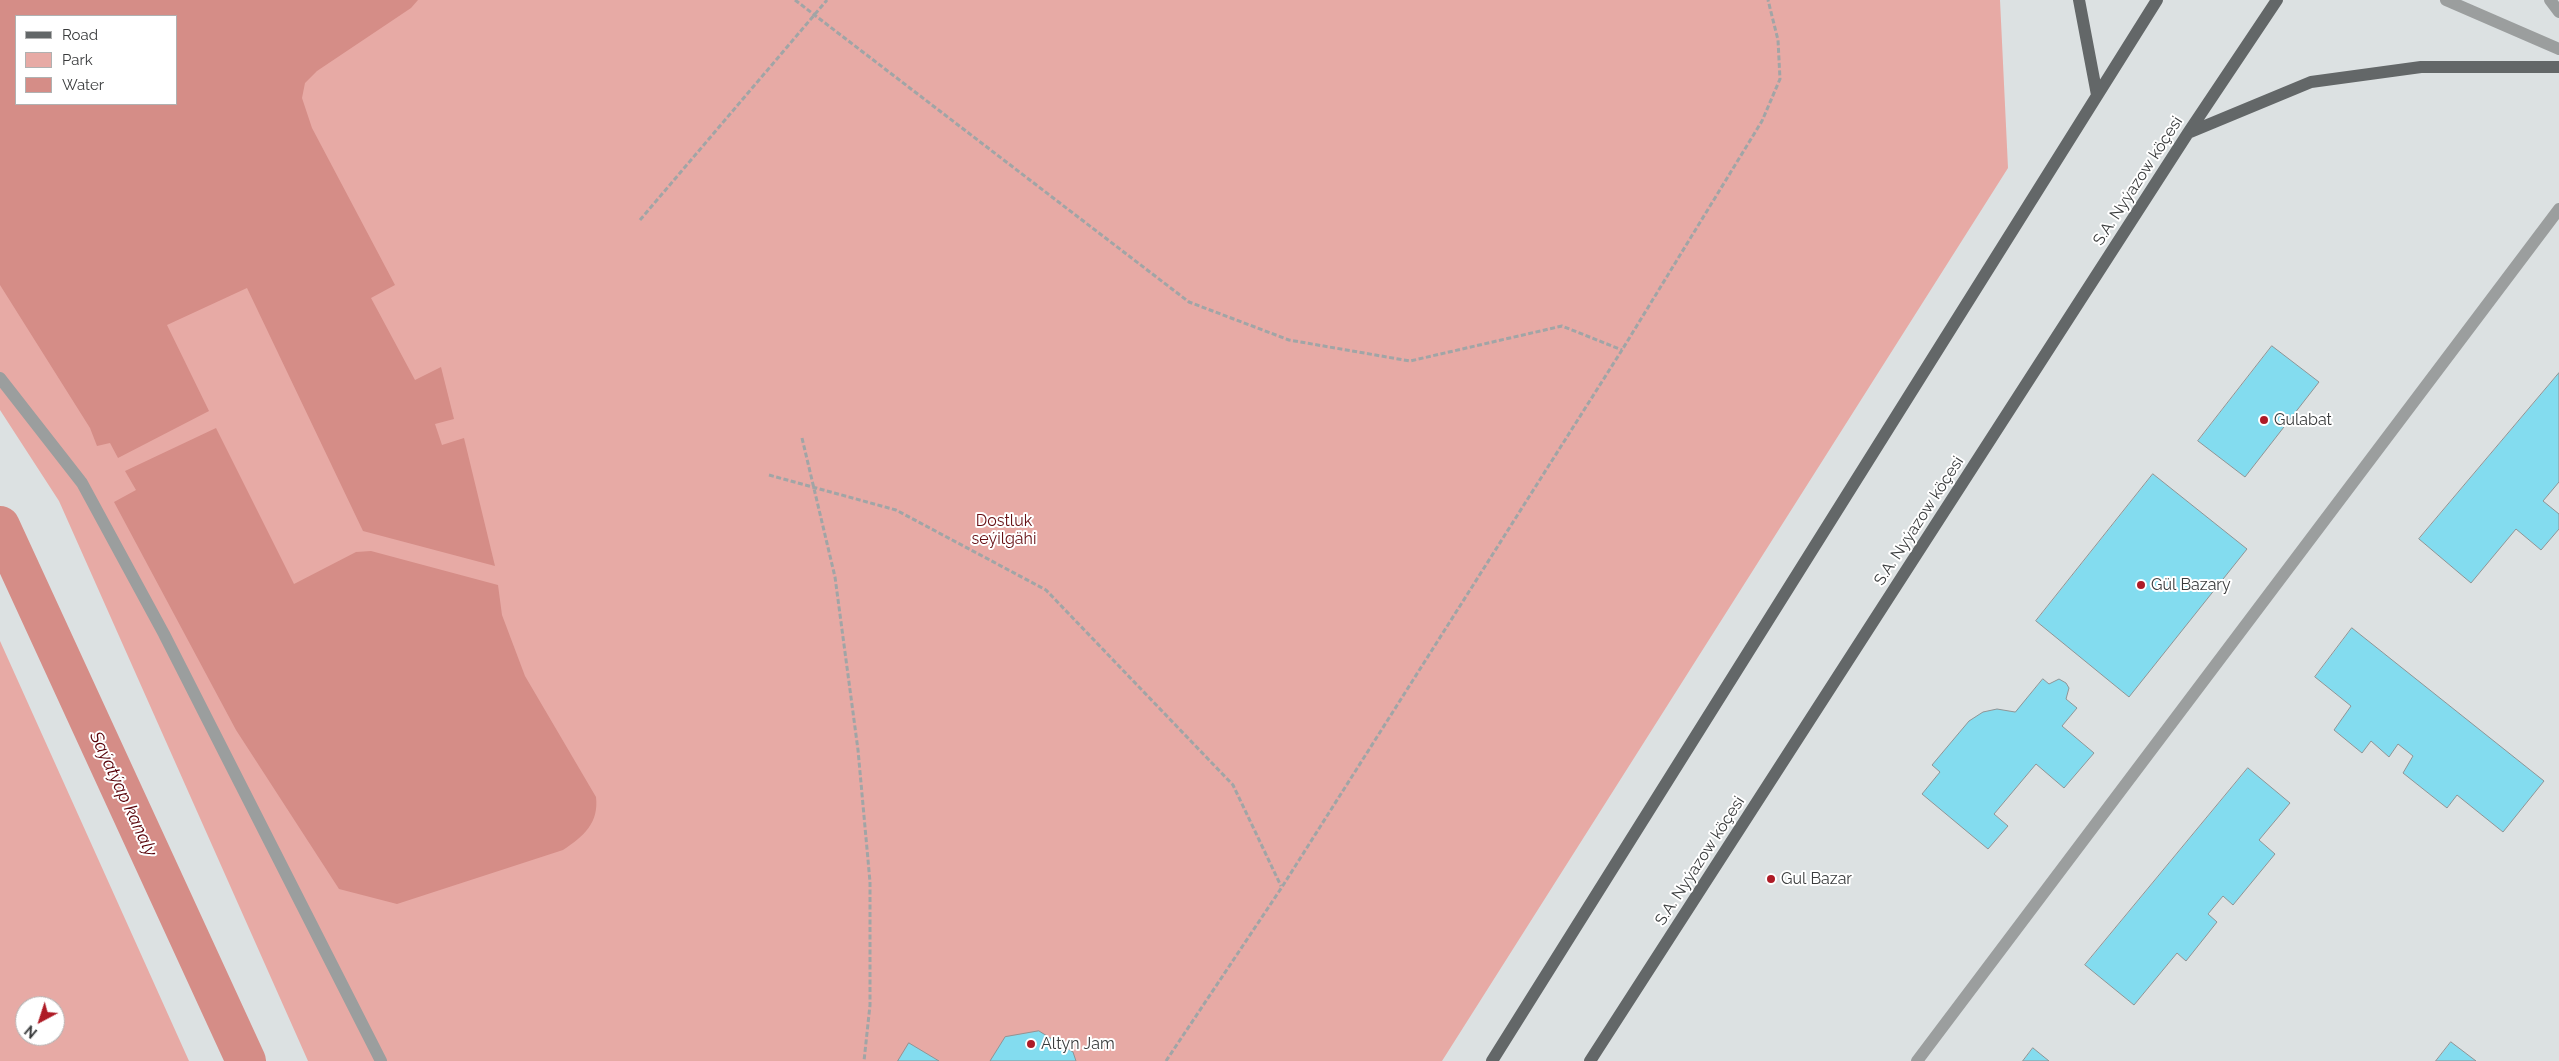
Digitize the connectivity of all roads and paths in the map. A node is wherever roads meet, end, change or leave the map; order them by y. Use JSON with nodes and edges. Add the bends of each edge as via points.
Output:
{"nodes":[{"id":1,"x":795,"y":0,"type":"edge"},
{"id":2,"x":827,"y":0,"type":"edge"},
{"id":3,"x":1768,"y":0,"type":"edge"},
{"id":4,"x":2079,"y":0,"type":"edge"},
{"id":5,"x":2157,"y":0,"type":"edge"},
{"id":6,"x":2277,"y":0,"type":"edge"},
{"id":7,"x":2446,"y":0,"type":"edge"},
{"id":8,"x":2550,"y":0,"type":"edge"},
{"id":9,"x":2559,"y":12,"type":"edge"},
{"id":10,"x":815,"y":16,"type":"junction"},
{"id":11,"x":2559,"y":49,"type":"edge"},
{"id":12,"x":2559,"y":67,"type":"edge"},
{"id":13,"x":2097,"y":95,"type":"junction"},
{"id":14,"x":2188,"y":133,"type":"junction"},
{"id":15,"x":2559,"y":209,"type":"edge"},
{"id":16,"x":640,"y":220,"type":"dead end"},
{"id":17,"x":1622,"y":350,"type":"junction"},
{"id":18,"x":0,"y":378,"type":"edge"},
{"id":19,"x":802,"y":438,"type":"dead end"},
{"id":20,"x":769,"y":475,"type":"dead end"},
{"id":21,"x":814,"y":488,"type":"junction"},
{"id":22,"x":1282,"y":887,"type":"junction"},
{"id":23,"x":381,"y":1061,"type":"edge"},
{"id":24,"x":864,"y":1061,"type":"edge"},
{"id":25,"x":1166,"y":1061,"type":"edge"},
{"id":26,"x":1492,"y":1061,"type":"edge"},
{"id":27,"x":1590,"y":1061,"type":"edge"},
{"id":28,"x":1917,"y":1061,"type":"edge"}],
"edges":[{"from":1,"to":10,"type":"path"},
{"from":2,"to":10,"type":"path"},
{"from":3,"to":17,"type":"path","via":[[1778,40],[1780,79],[1773,96],[1762,121]]},
{"from":4,"to":13,"type":"main road"},
{"from":5,"to":13,"type":"main road"},
{"from":6,"to":14,"type":"main road","name":"S.A. Nyýazow köçesi"},
{"from":7,"to":11,"type":"street"},
{"from":8,"to":9,"type":"street"},
{"from":10,"to":16,"type":"path"},
{"from":10,"to":17,"type":"path","via":[[1189,302],[1288,340],[1410,361],[1562,326]]},
{"from":12,"to":14,"type":"main road","via":[[2421,67],[2311,82]]},
{"from":13,"to":26,"type":"main road"},
{"from":14,"to":27,"type":"main road","name":"S.A. Nyýazow köçesi"},
{"from":15,"to":28,"type":"street"},
{"from":17,"to":22,"type":"path"},
{"from":18,"to":23,"type":"street","via":[[82,482],[164,634]]},
{"from":19,"to":21,"type":"path"},
{"from":20,"to":21,"type":"path"},
{"from":21,"to":22,"type":"path","via":[[896,510],[1046,590],[1233,785]]},
{"from":21,"to":24,"type":"path","via":[[835,577],[858,750],[870,882],[870,1005]]},
{"from":22,"to":25,"type":"path"}]}
